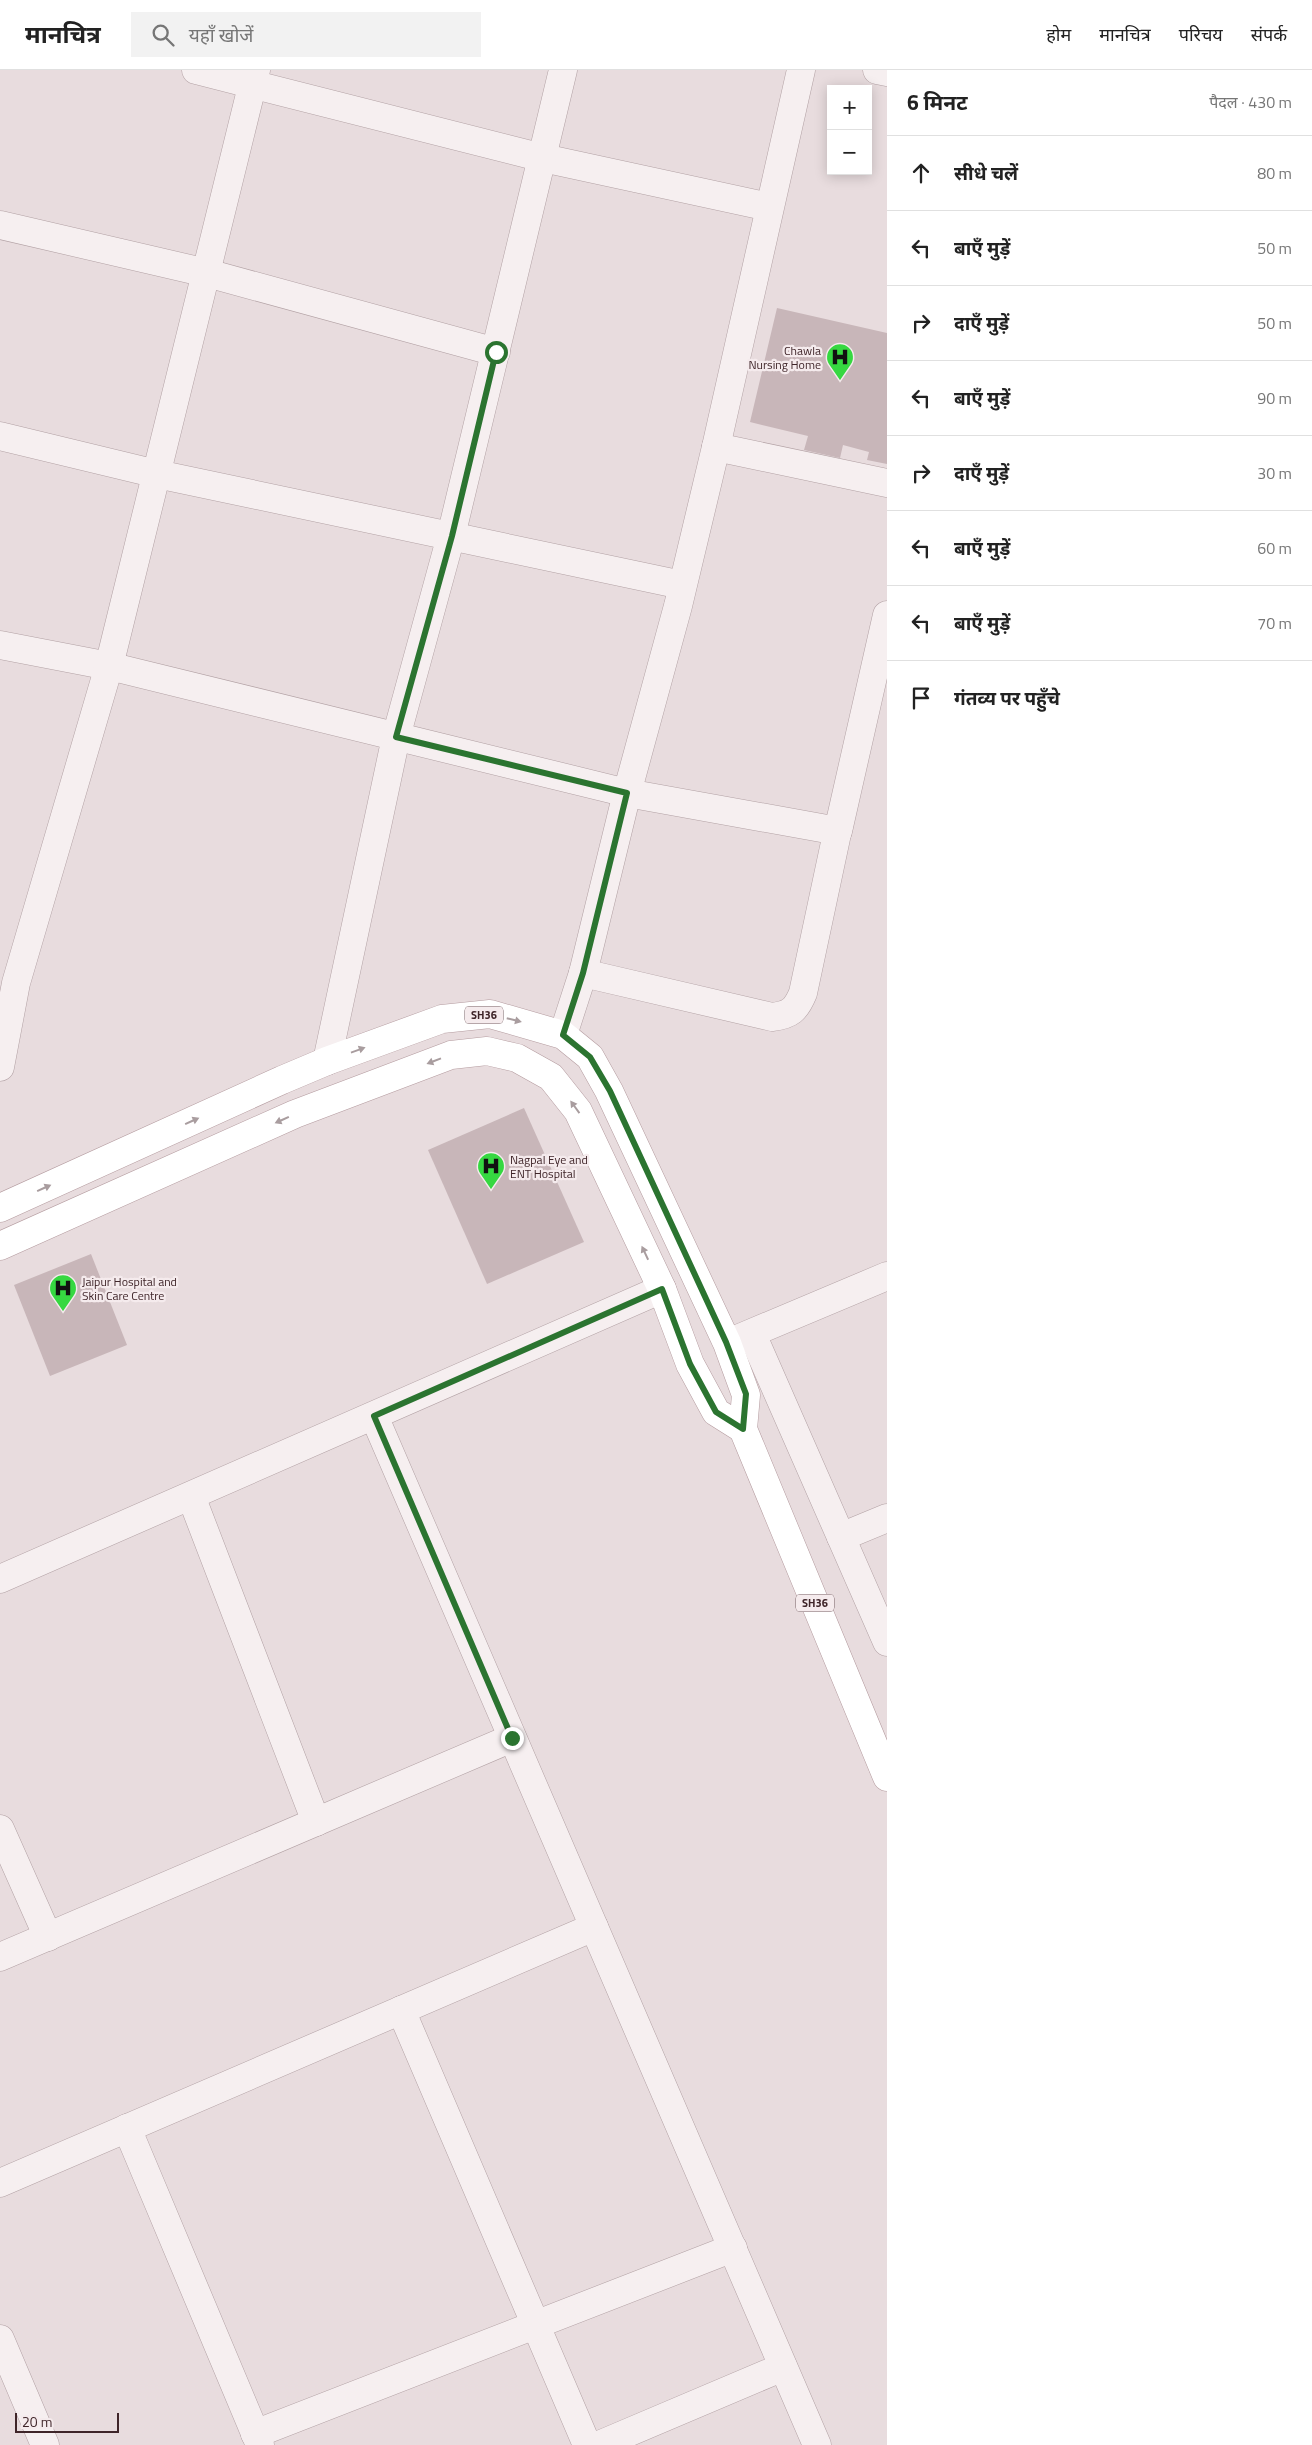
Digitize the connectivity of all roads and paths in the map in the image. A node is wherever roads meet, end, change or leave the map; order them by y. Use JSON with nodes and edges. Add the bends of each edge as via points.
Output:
{"nodes":[{"id":1,"x":196,"y":70,"type":"edge"},
{"id":2,"x":563,"y":70,"type":"edge"},
{"id":3,"x":801,"y":70,"type":"edge"},
{"id":4,"x":877,"y":70,"type":"edge"},
{"id":5,"x":887,"y":72,"type":"edge"},
{"id":6,"x":254,"y":77,"type":"edge"},
{"id":7,"x":544,"y":158,"type":"junction"},
{"id":8,"x":770,"y":207,"type":"junction"},
{"id":9,"x":0,"y":225,"type":"edge"},
{"id":10,"x":207,"y":272,"type":"junction"},
{"id":11,"x":496,"y":352,"type":"junction"},
{"id":12,"x":0,"y":436,"type":"edge"},
{"id":13,"x":716,"y":448,"type":"junction"},
{"id":14,"x":157,"y":474,"type":"junction"},
{"id":15,"x":887,"y":483,"type":"edge"},
{"id":16,"x":452,"y":536,"type":"junction"},
{"id":17,"x":682,"y":585,"type":"junction"},
{"id":18,"x":887,"y":614,"type":"edge"},
{"id":19,"x":0,"y":645,"type":"edge"},
{"id":20,"x":109,"y":666,"type":"junction"},
{"id":21,"x":396,"y":737,"type":"junction"},
{"id":22,"x":627,"y":793,"type":"junction"},
{"id":23,"x":839,"y":824,"type":"junction"},
{"id":24,"x":583,"y":973,"type":"junction"},
{"id":25,"x":563,"y":1035,"type":"junction"},
{"id":26,"x":327,"y":1061,"type":"junction"},
{"id":27,"x":0,"y":1066,"type":"edge"},
{"id":28,"x":0,"y":1208,"type":"edge"},
{"id":29,"x":0,"y":1246,"type":"edge"},
{"id":30,"x":887,"y":1276,"type":"edge"},
{"id":31,"x":662,"y":1289,"type":"junction"},
{"id":32,"x":752,"y":1334,"type":"junction"},
{"id":33,"x":726,"y":1342,"type":"junction"},
{"id":34,"x":374,"y":1416,"type":"junction"},
{"id":35,"x":743,"y":1429,"type":"junction"},
{"id":36,"x":191,"y":1496,"type":"junction"},
{"id":37,"x":887,"y":1518,"type":"edge"},
{"id":38,"x":841,"y":1536,"type":"junction"},
{"id":39,"x":0,"y":1579,"type":"edge"},
{"id":40,"x":887,"y":1642,"type":"edge"},
{"id":41,"x":512,"y":1738,"type":"junction"},
{"id":42,"x":887,"y":1777,"type":"edge"},
{"id":43,"x":316,"y":1822,"type":"junction"},
{"id":44,"x":0,"y":1829,"type":"edge"},
{"id":45,"x":594,"y":1927,"type":"junction"},
{"id":46,"x":48,"y":1936,"type":"junction"},
{"id":47,"x":0,"y":1957,"type":"edge"},
{"id":48,"x":401,"y":2010,"type":"junction"},
{"id":49,"x":127,"y":2128,"type":"junction"},
{"id":50,"x":0,"y":2183,"type":"edge"},
{"id":51,"x":733,"y":2248,"type":"junction"},
{"id":52,"x":535,"y":2325,"type":"junction"},
{"id":53,"x":0,"y":2339,"type":"edge"},
{"id":54,"x":784,"y":2368,"type":"junction"},
{"id":55,"x":258,"y":2440,"type":"edge"},
{"id":56,"x":45,"y":2445,"type":"edge"},
{"id":57,"x":587,"y":2445,"type":"edge"},
{"id":58,"x":599,"y":2445,"type":"edge"},
{"id":59,"x":817,"y":2445,"type":"edge"}],
"edges":[{"from":1,"to":6,"type":"street"},
{"from":2,"to":7,"type":"street"},
{"from":3,"to":8,"type":"street"},
{"from":4,"to":5,"type":"street"},
{"from":6,"to":7,"type":"street"},
{"from":6,"to":10,"type":"street"},
{"from":7,"to":8,"type":"street"},
{"from":7,"to":11,"type":"street"},
{"from":8,"to":13,"type":"street"},
{"from":9,"to":10,"type":"street"},
{"from":10,"to":11,"type":"street"},
{"from":10,"to":14,"type":"street"},
{"from":11,"to":16,"type":"street"},
{"from":12,"to":14,"type":"street"},
{"from":13,"to":15,"type":"street"},
{"from":13,"to":17,"type":"street"},
{"from":14,"to":16,"type":"street"},
{"from":14,"to":20,"type":"street"},
{"from":16,"to":17,"type":"street"},
{"from":16,"to":21,"type":"street"},
{"from":17,"to":22,"type":"street"},
{"from":18,"to":23,"type":"street"},
{"from":19,"to":20,"type":"street"},
{"from":20,"to":21,"type":"street"},
{"from":20,"to":27,"type":"street","via":[[16,983]]},
{"from":21,"to":22,"type":"street"},
{"from":21,"to":26,"type":"street"},
{"from":22,"to":23,"type":"street","via":[[838,831]]},
{"from":22,"to":24,"type":"street"},
{"from":23,"to":24,"type":"street","via":[[803,993],[797,1008],[786,1015],[772,1017]]},
{"from":24,"to":25,"type":"street"},
{"from":26,"to":25,"type":"main road","number":"SH36","one_way":true,"via":[[442,1019],[498,1016]]},
{"from":25,"to":33,"type":"main road","number":"SH36","via":[[590,1057],[610,1091]]},
{"from":28,"to":26,"type":"main road","number":"SH36","one_way":true},
{"from":31,"to":29,"type":"main road","one_way":true,"via":[[578,1110],[551,1077],[518,1058],[487,1051],[451,1055],[296,1114]]},
{"from":30,"to":32,"type":"street"},
{"from":31,"to":34,"type":"street"},
{"from":31,"to":35,"type":"main road","via":[[690,1364],[716,1412]]},
{"from":32,"to":33,"type":"street"},
{"from":32,"to":38,"type":"street"},
{"from":33,"to":35,"type":"main road","number":"SH36","via":[[746,1394]]},
{"from":34,"to":36,"type":"street"},
{"from":34,"to":41,"type":"street"},
{"from":35,"to":42,"type":"main road","number":"SH36"},
{"from":36,"to":39,"type":"street"},
{"from":36,"to":43,"type":"street"},
{"from":37,"to":38,"type":"street"},
{"from":38,"to":40,"type":"street"},
{"from":41,"to":43,"type":"street"},
{"from":41,"to":45,"type":"street"},
{"from":43,"to":46,"type":"street"},
{"from":44,"to":46,"type":"street"},
{"from":45,"to":48,"type":"street"},
{"from":45,"to":51,"type":"street"},
{"from":46,"to":47,"type":"street"},
{"from":48,"to":49,"type":"street"},
{"from":48,"to":52,"type":"street"},
{"from":49,"to":50,"type":"street"},
{"from":49,"to":55,"type":"street"},
{"from":51,"to":52,"type":"street"},
{"from":51,"to":54,"type":"street"},
{"from":52,"to":55,"type":"street"},
{"from":52,"to":57,"type":"street"},
{"from":53,"to":56,"type":"street"},
{"from":54,"to":58,"type":"street"},
{"from":54,"to":59,"type":"street"}]}
